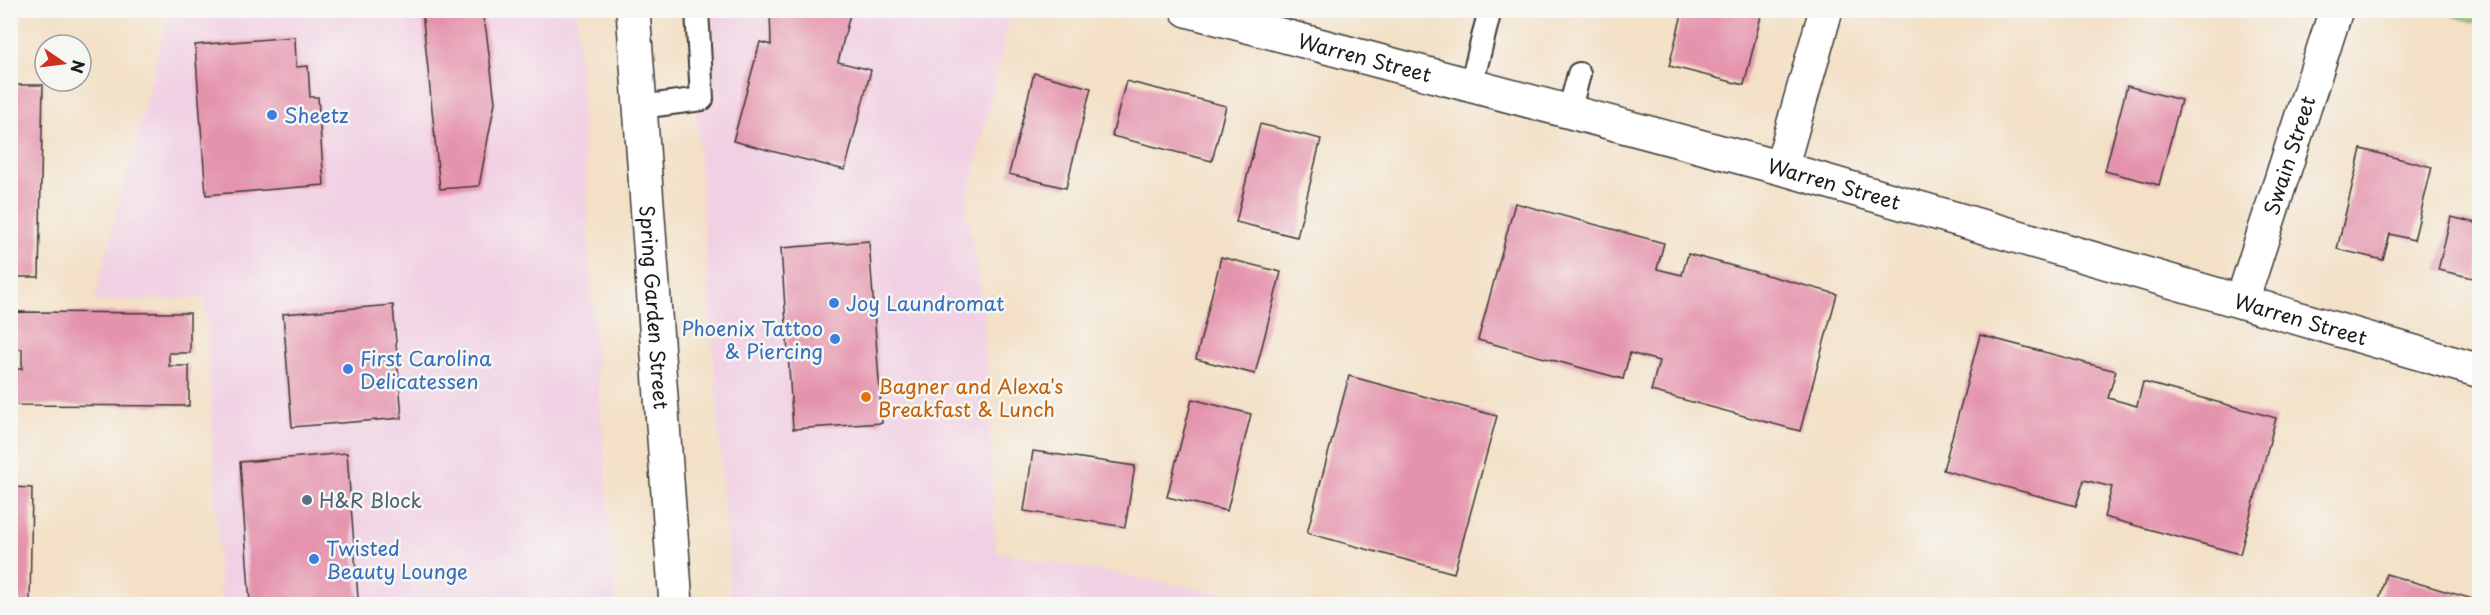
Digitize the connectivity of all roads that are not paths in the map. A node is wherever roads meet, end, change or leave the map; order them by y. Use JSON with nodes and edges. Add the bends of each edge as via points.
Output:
{"nodes":[{"id":1,"x":633,"y":10,"type":"edge"},
{"id":2,"x":697,"y":10,"type":"edge"},
{"id":3,"x":1187,"y":10,"type":"edge"},
{"id":4,"x":1490,"y":10,"type":"edge"},
{"id":5,"x":1826,"y":10,"type":"edge"},
{"id":6,"x":2336,"y":10,"type":"edge"},
{"id":7,"x":1579,"y":74,"type":"dead end"},
{"id":8,"x":1471,"y":86,"type":"junction"},
{"id":9,"x":640,"y":107,"type":"junction"},
{"id":10,"x":1569,"y":112,"type":"junction"},
{"id":11,"x":1782,"y":168,"type":"junction"},
{"id":12,"x":2242,"y":301,"type":"junction"},
{"id":13,"x":2480,"y":371,"type":"edge"},
{"id":14,"x":676,"y":604,"type":"edge"}],
"edges":[{"from":1,"to":9,"type":"street","name":"Spring Garden Street"},
{"from":2,"to":9,"type":"lane","via":[[702,99]]},
{"from":3,"to":8,"type":"street","name":"Warren Street"},
{"from":4,"to":8,"type":"lane"},
{"from":5,"to":11,"type":"street"},
{"from":6,"to":12,"type":"street","name":"Swain Street"},
{"from":7,"to":10,"type":"lane"},
{"from":8,"to":10,"type":"street","name":"Warren Street"},
{"from":9,"to":14,"type":"street","name":"Spring Garden Street"},
{"from":10,"to":11,"type":"street","name":"Warren Street"},
{"from":11,"to":12,"type":"street","name":"Warren Street"},
{"from":12,"to":13,"type":"street","name":"Warren Street"}]}
